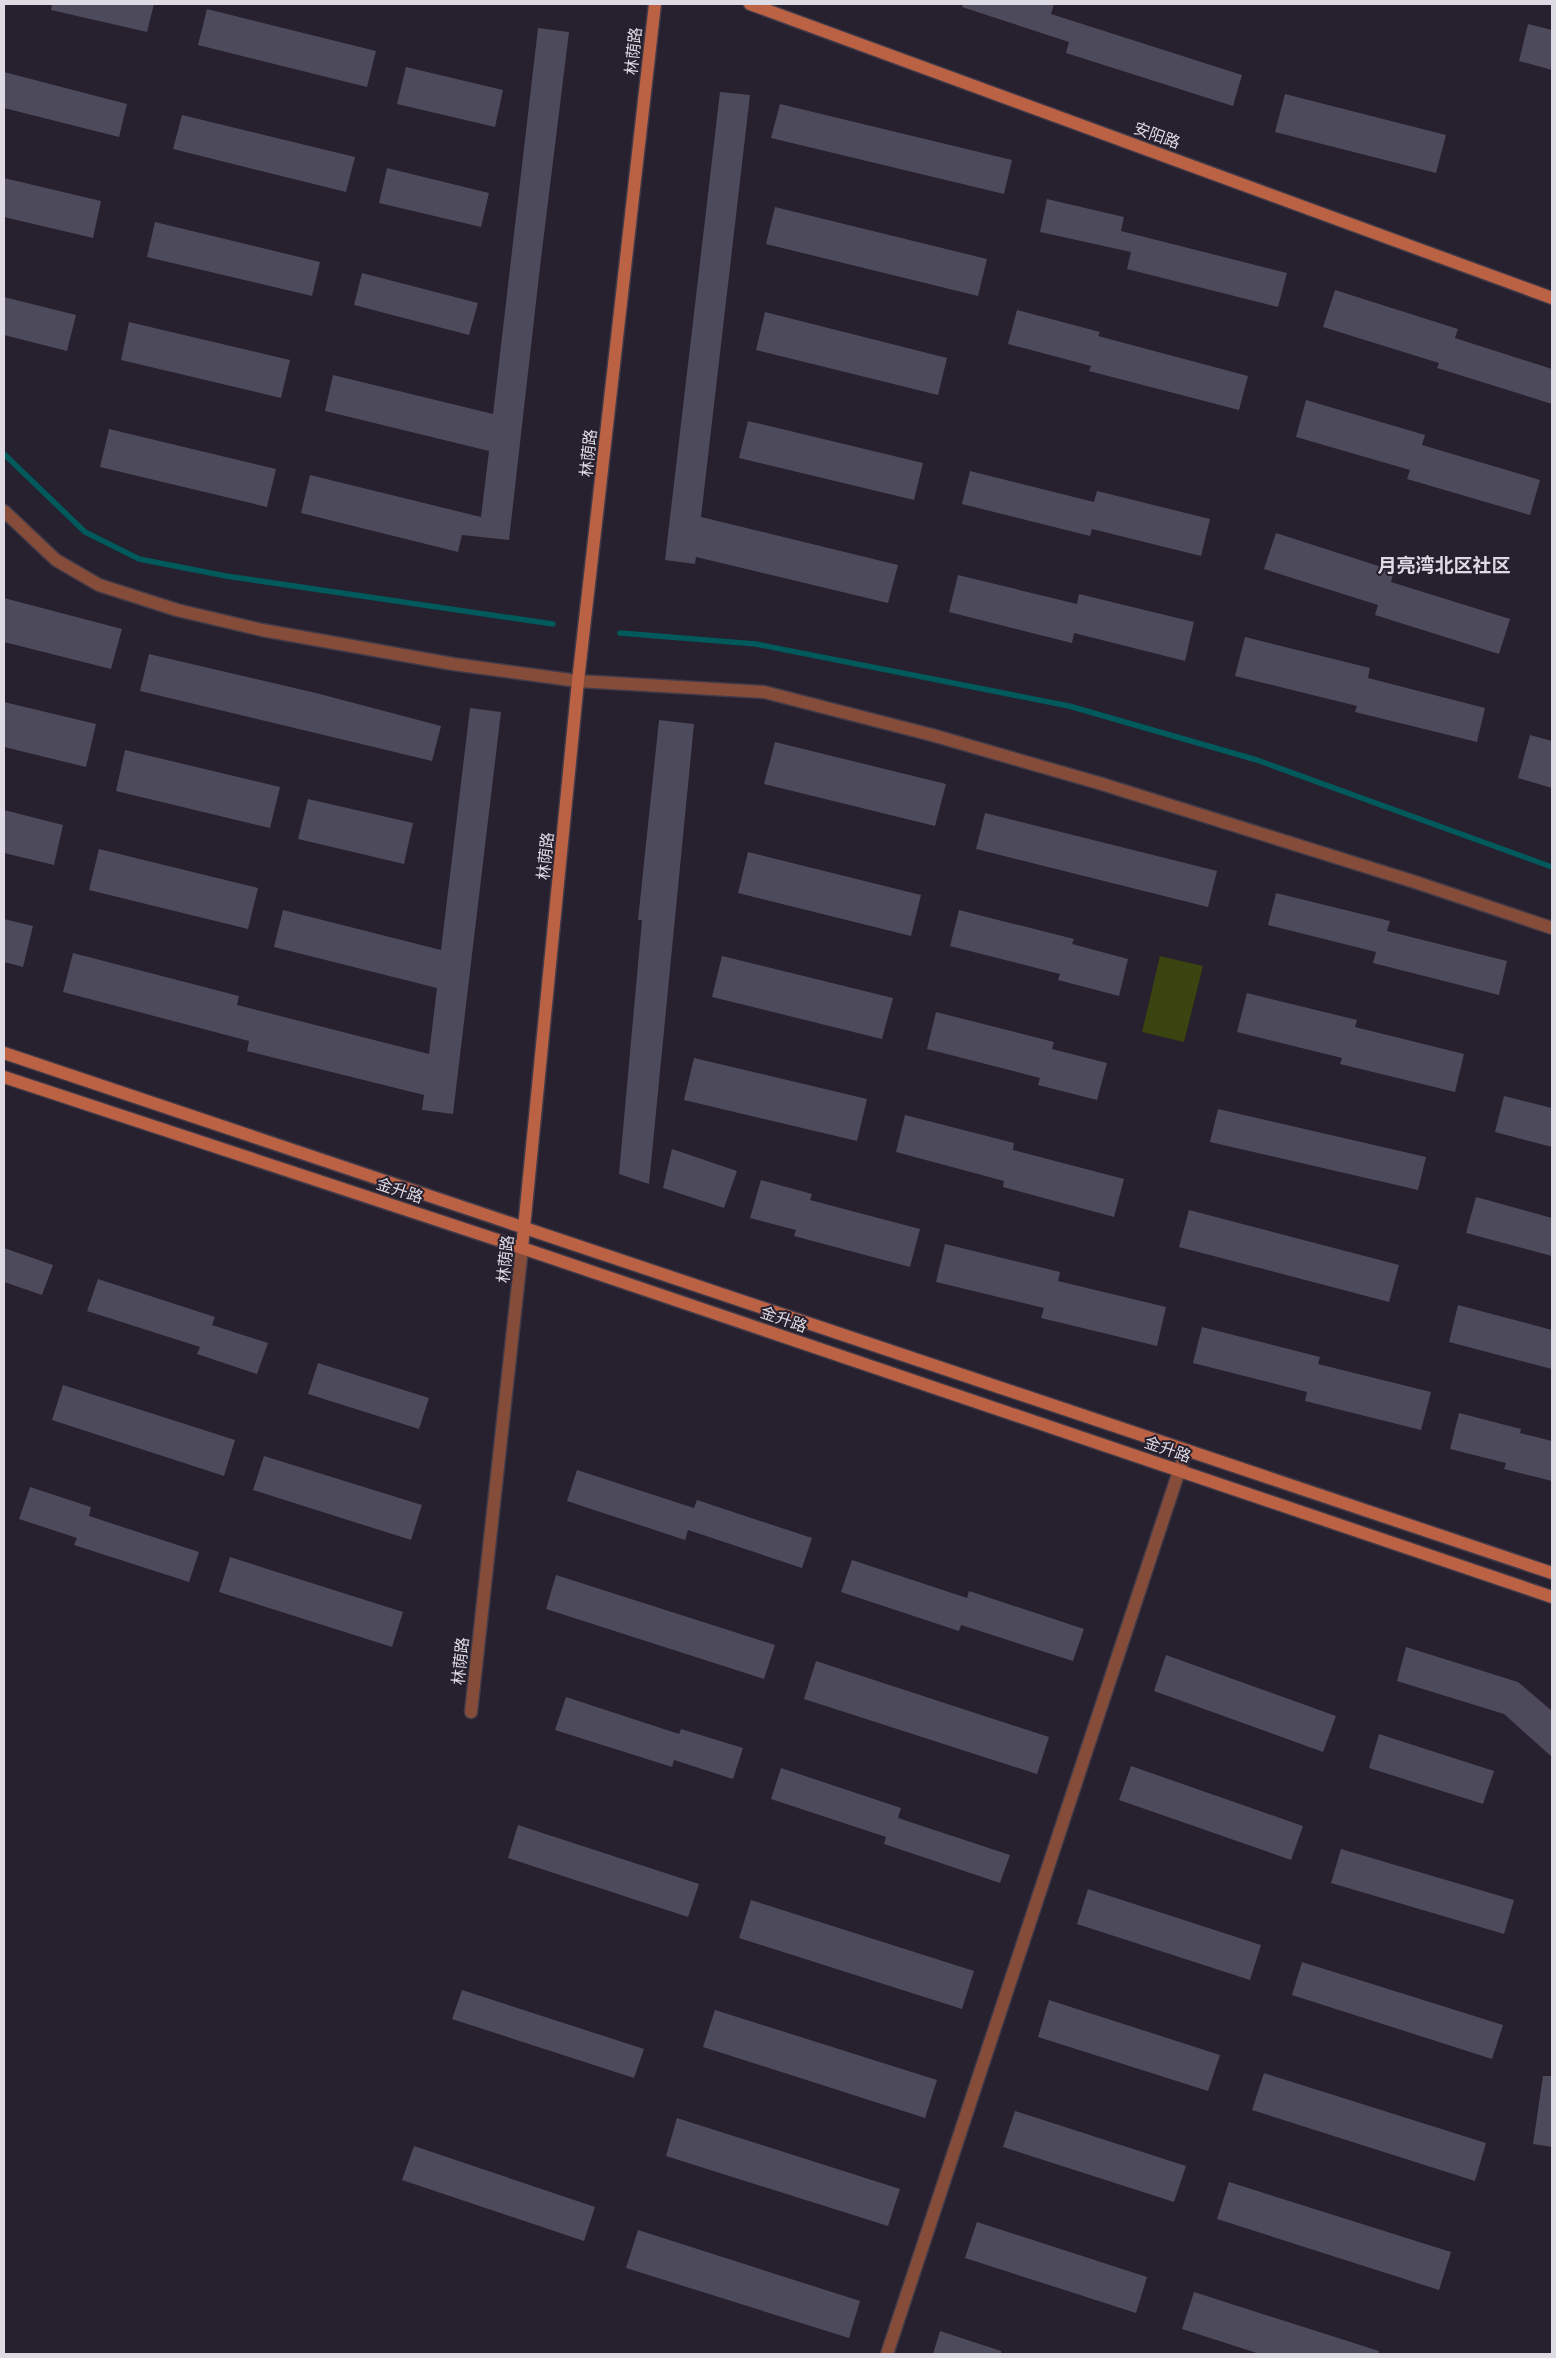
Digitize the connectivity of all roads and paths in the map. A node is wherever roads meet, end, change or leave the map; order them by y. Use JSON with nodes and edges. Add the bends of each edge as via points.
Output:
{"nodes":[{"id":1,"x":655,"y":4,"type":"edge"},
{"id":2,"x":750,"y":4,"type":"edge"},
{"id":3,"x":1552,"y":298,"type":"edge"},
{"id":4,"x":4,"y":511,"type":"edge"},
{"id":5,"x":578,"y":681,"type":"junction"},
{"id":6,"x":1552,"y":928,"type":"edge"},
{"id":7,"x":4,"y":1053,"type":"edge"},
{"id":8,"x":4,"y":1077,"type":"edge"},
{"id":9,"x":524,"y":1228,"type":"junction"},
{"id":10,"x":522,"y":1248,"type":"junction"},
{"id":11,"x":1186,"y":1450,"type":"junction"},
{"id":12,"x":1179,"y":1470,"type":"junction"},
{"id":13,"x":1552,"y":1573,"type":"edge"},
{"id":14,"x":1552,"y":1597,"type":"edge"},
{"id":15,"x":471,"y":1712,"type":"dead end"},
{"id":16,"x":887,"y":2354,"type":"edge"}],
"edges":[{"from":1,"to":5,"type":"main road","name":"林荫路"},
{"from":2,"to":3,"type":"main road","name":"安阳路"},
{"from":4,"to":5,"type":"street","via":[[56,560],[99,585],[177,610],[262,630],[453,664]]},
{"from":5,"to":6,"type":"street","via":[[764,692],[932,735],[1102,784]]},
{"from":5,"to":9,"type":"main road","name":"林荫路"},
{"from":7,"to":9,"type":"main road","name":"金升路"},
{"from":8,"to":10,"type":"main road","name":"金升路"},
{"from":9,"to":10,"type":"main road","name":"林荫路"},
{"from":9,"to":11,"type":"main road","name":"金升路"},
{"from":10,"to":12,"type":"main road","name":"金升路"},
{"from":10,"to":15,"type":"street","name":"林荫路"},
{"from":11,"to":12,"type":"street"},
{"from":11,"to":13,"type":"main road","name":"金升路"},
{"from":12,"to":14,"type":"main road","name":"金升路"},
{"from":12,"to":16,"type":"street"}]}
